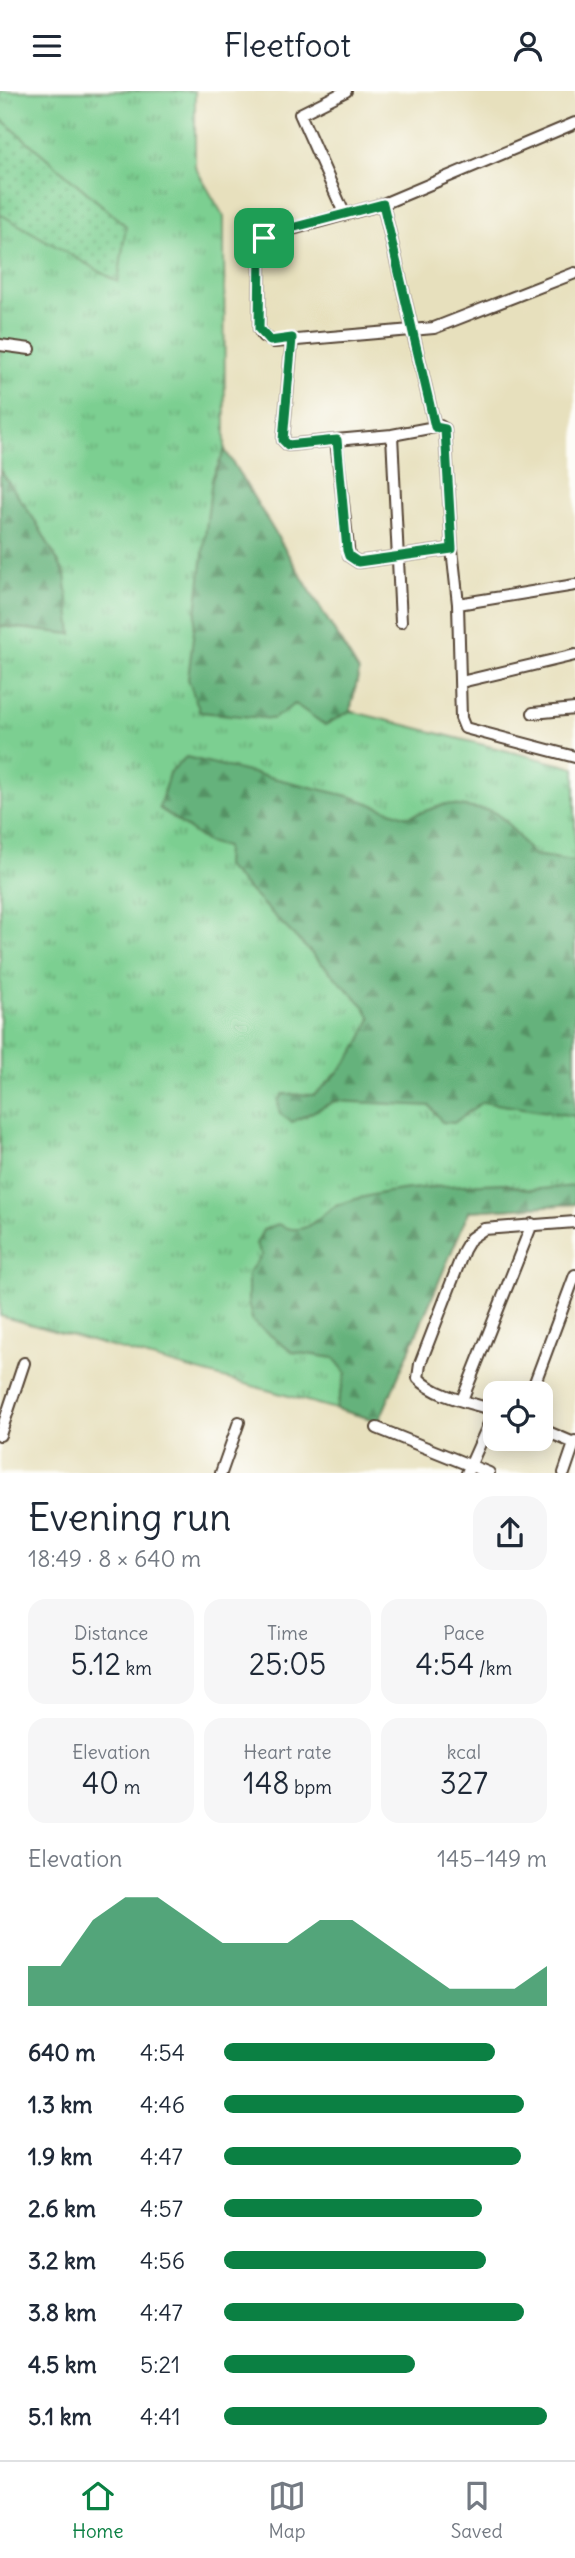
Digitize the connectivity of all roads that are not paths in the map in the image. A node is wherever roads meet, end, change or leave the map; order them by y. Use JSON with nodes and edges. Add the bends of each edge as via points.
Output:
{"nodes":[{"id":1,"x":346,"y":91,"type":"edge"},
{"id":2,"x":575,"y":123,"type":"edge"},
{"id":3,"x":383,"y":204,"type":"junction"},
{"id":4,"x":344,"y":213,"type":"junction"},
{"id":5,"x":575,"y":273,"type":"edge"},
{"id":6,"x":575,"y":279,"type":"edge"},
{"id":7,"x":411,"y":330,"type":"junction"},
{"id":8,"x":292,"y":338,"type":"junction"},
{"id":9,"x":0,"y":345,"type":"edge"},
{"id":10,"x":30,"y":349,"type":"dead end"},
{"id":11,"x":435,"y":427,"type":"junction"},
{"id":12,"x":392,"y":435,"type":"junction"},
{"id":13,"x":337,"y":440,"type":"junction"},
{"id":14,"x":452,"y":549,"type":"junction"},
{"id":15,"x":398,"y":556,"type":"junction"},
{"id":16,"x":575,"y":585,"type":"edge"},
{"id":17,"x":458,"y":604,"type":"junction"},
{"id":18,"x":401,"y":622,"type":"dead end"},
{"id":19,"x":575,"y":655,"type":"edge"},
{"id":20,"x":461,"y":682,"type":"junction"},
{"id":21,"x":575,"y":709,"type":"edge"},
{"id":22,"x":533,"y":713,"type":"dead end"},
{"id":23,"x":575,"y":757,"type":"edge"},
{"id":24,"x":575,"y":1222,"type":"edge"},
{"id":25,"x":532,"y":1224,"type":"junction"},
{"id":26,"x":575,"y":1275,"type":"edge"},
{"id":27,"x":24,"y":1363,"type":"dead end"},
{"id":28,"x":535,"y":1381,"type":"edge"},
{"id":29,"x":462,"y":1400,"type":"junction"},
{"id":30,"x":483,"y":1406,"type":"edge"},
{"id":31,"x":239,"y":1422,"type":"dead end"},
{"id":32,"x":377,"y":1428,"type":"dead end"},
{"id":33,"x":553,"y":1434,"type":"edge"},
{"id":34,"x":0,"y":1435,"type":"edge"},
{"id":35,"x":483,"y":1437,"type":"edge"},
{"id":36,"x":575,"y":1442,"type":"edge"},
{"id":37,"x":468,"y":1470,"type":"edge"},
{"id":38,"x":222,"y":1473,"type":"edge"},
{"id":39,"x":489,"y":1473,"type":"edge"},
{"id":40,"x":564,"y":1473,"type":"edge"}],
"edges":[{"from":1,"to":4,"type":"street","via":[[300,114]]},
{"from":2,"to":3,"type":"street"},
{"from":3,"to":4,"type":"street"},
{"from":3,"to":7,"type":"street"},
{"from":4,"to":8,"type":"street","via":[[272,233],[262,241],[259,329],[270,341]]},
{"from":5,"to":6,"type":"street"},
{"from":5,"to":7,"type":"street","via":[[454,322]]},
{"from":7,"to":8,"type":"street"},
{"from":7,"to":11,"type":"street"},
{"from":8,"to":13,"type":"street","via":[[283,440],[288,445]]},
{"from":9,"to":10,"type":"street"},
{"from":11,"to":12,"type":"street"},
{"from":11,"to":14,"type":"street","via":[[446,433]]},
{"from":12,"to":13,"type":"street"},
{"from":12,"to":15,"type":"street"},
{"from":13,"to":15,"type":"street","via":[[349,556],[358,562]]},
{"from":14,"to":15,"type":"street"},
{"from":14,"to":17,"type":"street"},
{"from":15,"to":18,"type":"street"},
{"from":16,"to":17,"type":"street"},
{"from":17,"to":20,"type":"street"},
{"from":19,"to":20,"type":"street"},
{"from":20,"to":23,"type":"street","via":[[461,718],[466,729]]},
{"from":21,"to":22,"type":"street"},
{"from":24,"to":25,"type":"street"},
{"from":25,"to":29,"type":"street"},
{"from":25,"to":29,"type":"street","via":[[484,1229],[464,1250],[417,1375],[424,1384]]},
{"from":26,"to":28,"type":"street"},
{"from":27,"to":34,"type":"street"},
{"from":29,"to":30,"type":"street"},
{"from":31,"to":38,"type":"street"},
{"from":32,"to":37,"type":"street"},
{"from":33,"to":36,"type":"street"},
{"from":35,"to":37,"type":"street"},
{"from":36,"to":40,"type":"street"},
{"from":37,"to":39,"type":"street"}]}
